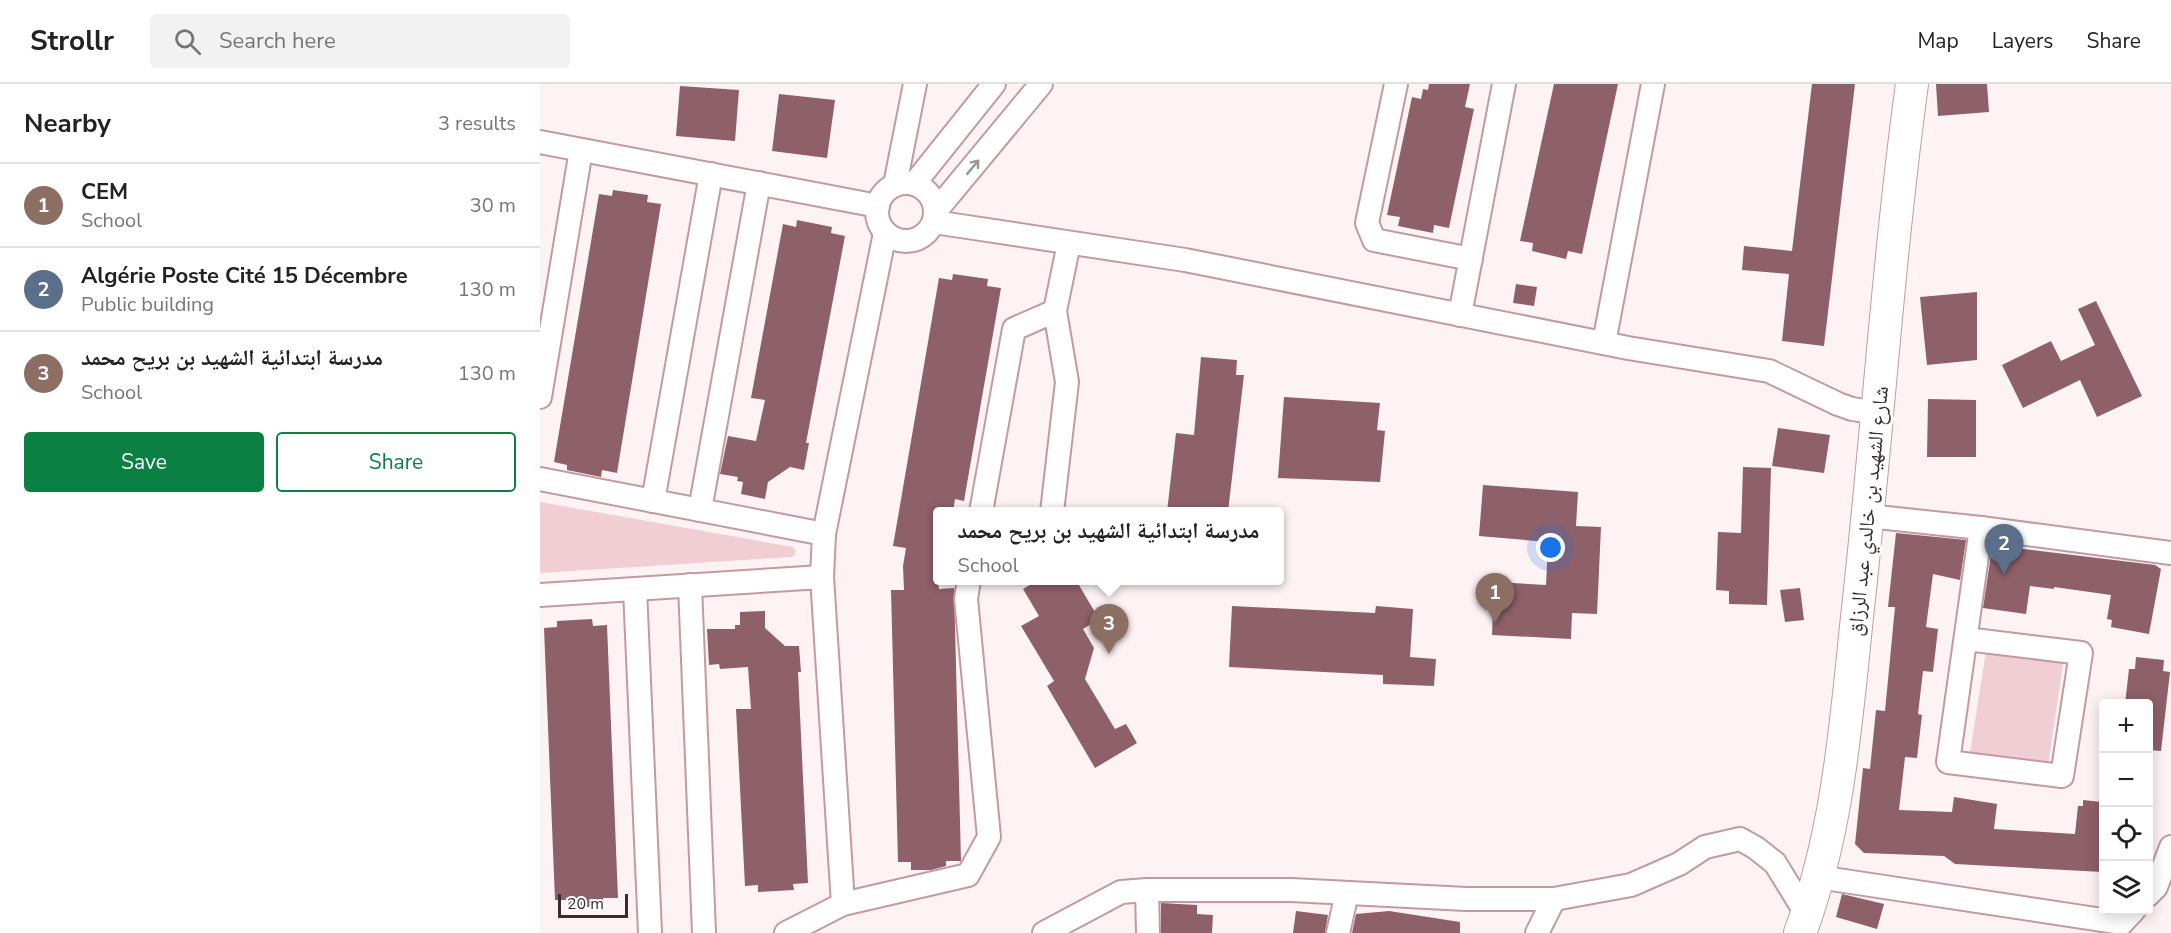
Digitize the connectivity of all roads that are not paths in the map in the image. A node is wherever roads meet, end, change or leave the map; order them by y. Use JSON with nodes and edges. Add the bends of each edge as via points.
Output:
{"nodes":[{"id":1,"x":915,"y":84,"type":"edge"},
{"id":2,"x":994,"y":84,"type":"edge"},
{"id":3,"x":1041,"y":84,"type":"edge"},
{"id":4,"x":1396,"y":84,"type":"edge"},
{"id":5,"x":1504,"y":84,"type":"edge"},
{"id":6,"x":1653,"y":84,"type":"edge"},
{"id":7,"x":1912,"y":84,"type":"edge"},
{"id":8,"x":540,"y":142,"type":"edge"},
{"id":9,"x":580,"y":150,"type":"junction"},
{"id":10,"x":711,"y":174,"type":"junction"},
{"id":11,"x":759,"y":183,"type":"junction"},
{"id":12,"x":905,"y":185,"type":"junction"},
{"id":13,"x":878,"y":206,"type":"junction"},
{"id":14,"x":935,"y":217,"type":"junction"},
{"id":15,"x":885,"y":233,"type":"junction"},
{"id":16,"x":1069,"y":243,"type":"junction"},
{"id":17,"x":1471,"y":259,"type":"junction"},
{"id":18,"x":1055,"y":311,"type":"junction"},
{"id":19,"x":1460,"y":315,"type":"junction"},
{"id":20,"x":1605,"y":343,"type":"junction"},
{"id":21,"x":540,"y":397,"type":"edge"},
{"id":22,"x":1879,"y":413,"type":"junction"},
{"id":23,"x":540,"y":479,"type":"edge"},
{"id":24,"x":653,"y":501,"type":"junction"},
{"id":25,"x":982,"y":507,"type":"edge"},
{"id":26,"x":1053,"y":507,"type":"edge"},
{"id":27,"x":700,"y":510,"type":"junction"},
{"id":28,"x":1868,"y":516,"type":"junction"},
{"id":29,"x":1981,"y":528,"type":"junction"},
{"id":30,"x":824,"y":534,"type":"junction"},
{"id":31,"x":2171,"y":553,"type":"edge"},
{"id":32,"x":822,"y":577,"type":"junction"},
{"id":33,"x":690,"y":585,"type":"junction"},
{"id":34,"x":968,"y":585,"type":"edge"},
{"id":35,"x":635,"y":589,"type":"junction"},
{"id":36,"x":540,"y":596,"type":"edge"},
{"id":37,"x":1966,"y":639,"type":"junction"},
{"id":38,"x":2171,"y":847,"type":"edge"},
{"id":39,"x":1818,"y":877,"type":"junction"},
{"id":40,"x":1147,"y":890,"type":"junction"},
{"id":41,"x":2153,"y":890,"type":"edge"},
{"id":42,"x":1347,"y":893,"type":"junction"},
{"id":43,"x":1554,"y":898,"type":"junction"},
{"id":44,"x":843,"y":904,"type":"junction"},
{"id":45,"x":2129,"y":915,"type":"edge"},
{"id":46,"x":1803,"y":924,"type":"edge"},
{"id":47,"x":650,"y":933,"type":"edge"},
{"id":48,"x":705,"y":933,"type":"edge"},
{"id":49,"x":786,"y":933,"type":"edge"},
{"id":50,"x":1044,"y":933,"type":"edge"},
{"id":51,"x":1148,"y":933,"type":"edge"},
{"id":52,"x":1338,"y":933,"type":"edge"},
{"id":53,"x":1537,"y":933,"type":"edge"}],
"edges":[{"from":1,"to":12,"type":"street"},
{"from":2,"to":12,"type":"street"},
{"from":14,"to":3,"type":"street","one_way":true},
{"from":4,"to":17,"type":"street","via":[[1367,223],[1370,232],[1374,240]]},
{"from":5,"to":17,"type":"street"},
{"from":6,"to":20,"type":"street"},
{"from":7,"to":22,"type":"main road","name":"شارع الشهيد بن خالدي عبد الرزاق"},
{"from":8,"to":9,"type":"street"},
{"from":9,"to":10,"type":"street"},
{"from":9,"to":21,"type":"street"},
{"from":10,"to":11,"type":"street"},
{"from":10,"to":24,"type":"street"},
{"from":11,"to":13,"type":"street"},
{"from":11,"to":27,"type":"street"},
{"from":12,"to":13,"type":"street","via":[[881,197]]},
{"from":12,"to":14,"type":"street","via":[[922,188],[929,194]]},
{"from":13,"to":15,"type":"street","via":[[877,215]]},
{"from":14,"to":15,"type":"street","via":[[929,230],[913,241],[893,239]]},
{"from":14,"to":16,"type":"street"},
{"from":15,"to":30,"type":"street"},
{"from":16,"to":18,"type":"street"},
{"from":16,"to":19,"type":"street","via":[[1185,261]]},
{"from":17,"to":19,"type":"street"},
{"from":18,"to":25,"type":"street","via":[[1014,329]]},
{"from":18,"to":26,"type":"street","via":[[1066,382]]},
{"from":19,"to":20,"type":"street"},
{"from":20,"to":22,"type":"street","via":[[1769,371],[1838,404]]},
{"from":22,"to":28,"type":"main road","name":"شارع الشهيد بن خالدي عبد الرزاق"},
{"from":23,"to":24,"type":"street"},
{"from":24,"to":27,"type":"street"},
{"from":27,"to":30,"type":"street"},
{"from":28,"to":29,"type":"street"},
{"from":28,"to":39,"type":"main road","name":"شارع الشهيد بن خالدي عبد الرزاق","via":[[1840,776]]},
{"from":29,"to":31,"type":"street"},
{"from":29,"to":37,"type":"street"},
{"from":30,"to":32,"type":"street"},
{"from":32,"to":33,"type":"street"},
{"from":32,"to":44,"type":"street"},
{"from":33,"to":35,"type":"street"},
{"from":33,"to":48,"type":"street"},
{"from":34,"to":44,"type":"street","via":[[966,599],[989,837],[968,874]]},
{"from":35,"to":36,"type":"street"},
{"from":35,"to":47,"type":"street"},
{"from":37,"to":37,"type":"street","via":[[1948,762],[2062,776],[2081,653]]},
{"from":38,"to":41,"type":"street"},
{"from":39,"to":45,"type":"street","via":[[2122,923]]},
{"from":39,"to":46,"type":"main road","name":"شارع الشهيد بن خالدي عبد الرزاق"},
{"from":40,"to":42,"type":"street"},
{"from":40,"to":50,"type":"street","via":[[1121,892]]},
{"from":40,"to":51,"type":"street"},
{"from":42,"to":43,"type":"street","via":[[1466,900]]},
{"from":42,"to":52,"type":"street"},
{"from":43,"to":46,"type":"street","via":[[1632,885],[1679,864],[1705,847],[1740,839],[1775,863]]},
{"from":43,"to":53,"type":"street"},
{"from":44,"to":49,"type":"street"}]}
